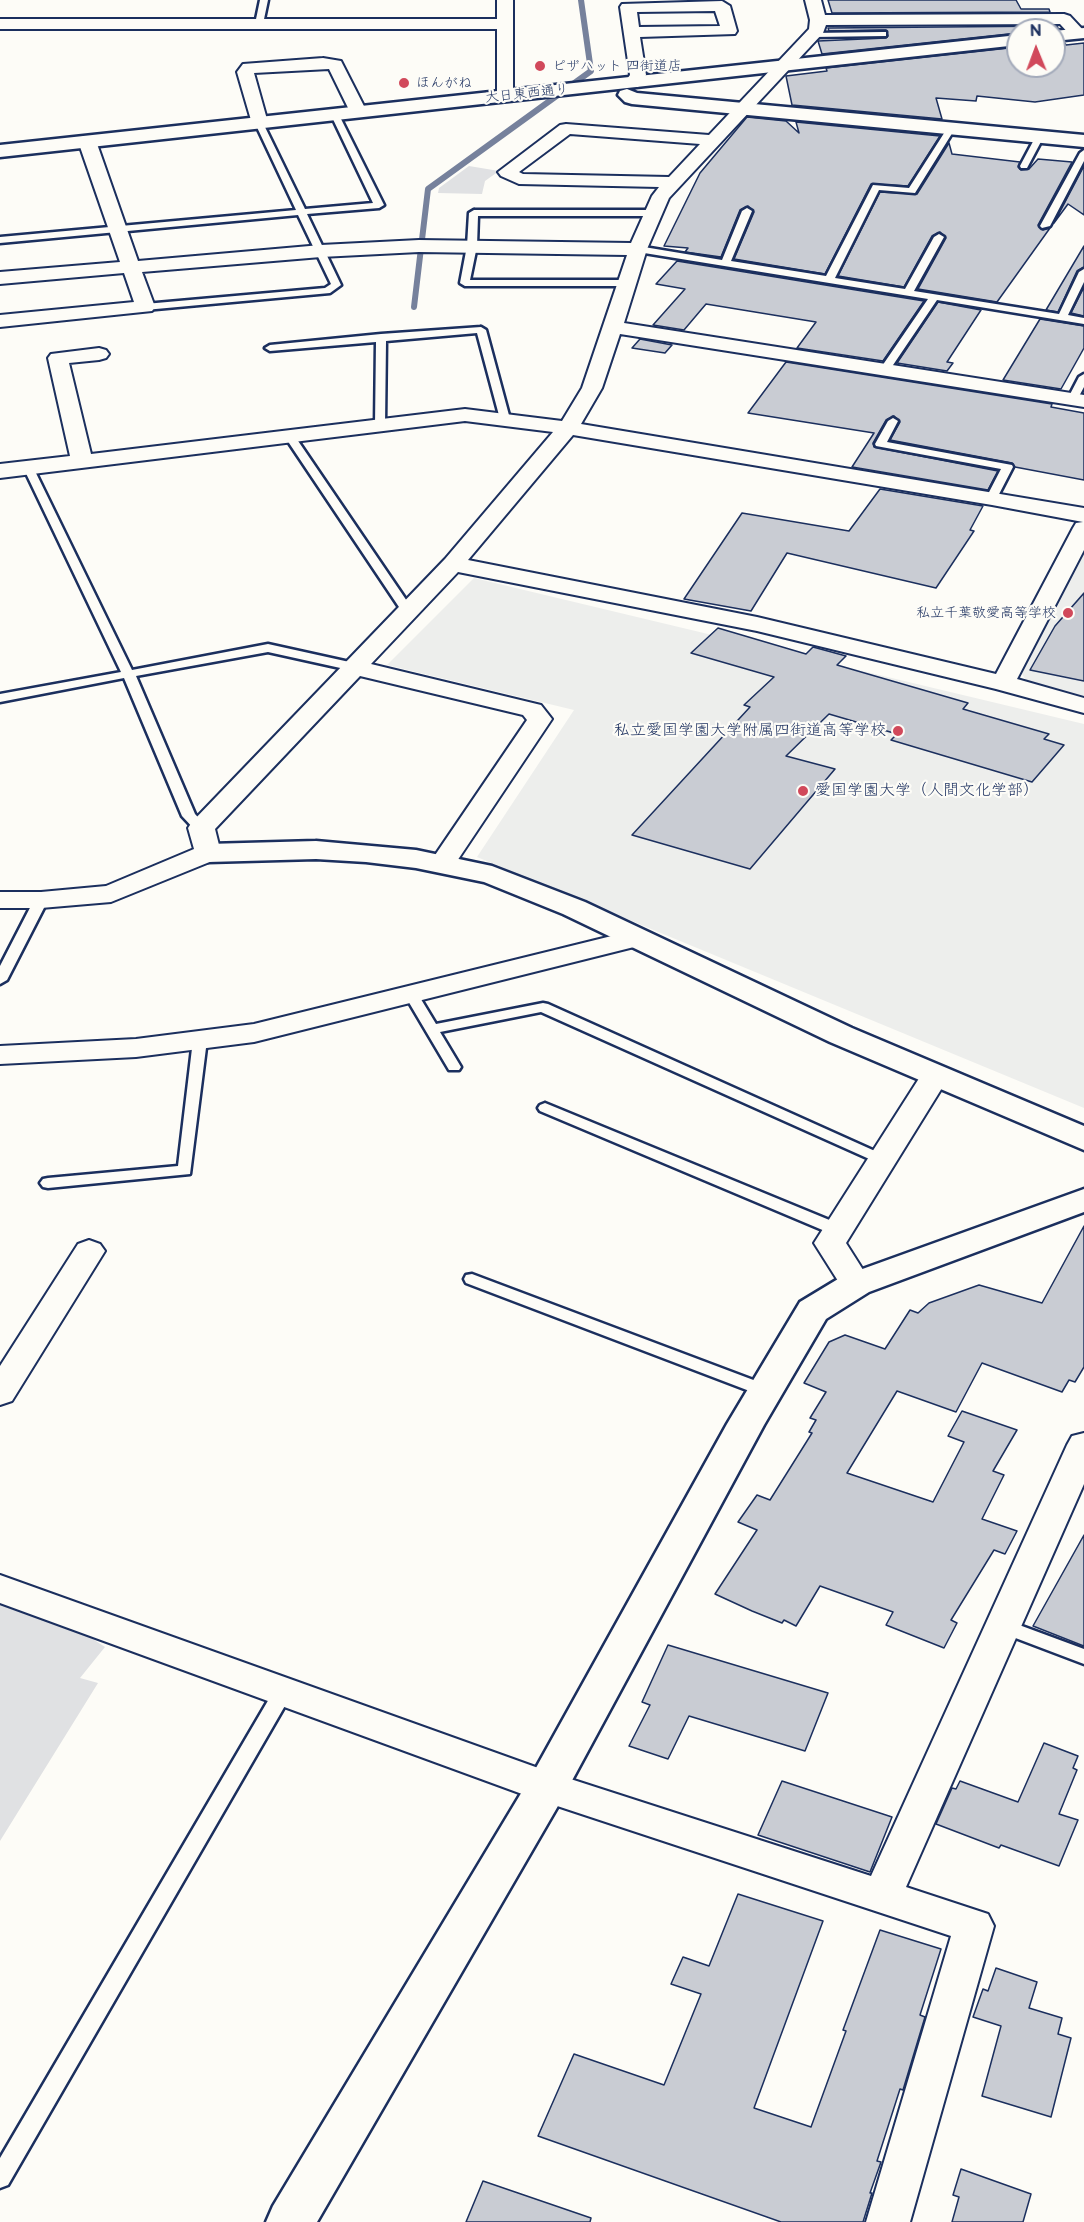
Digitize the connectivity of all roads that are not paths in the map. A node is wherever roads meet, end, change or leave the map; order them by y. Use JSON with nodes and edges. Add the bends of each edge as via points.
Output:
{"nodes":[{"id":1,"x":264,"y":0,"type":"edge"},
{"id":2,"x":504,"y":0,"type":"edge"},
{"id":3,"x":813,"y":0,"type":"edge"},
{"id":4,"x":902,"y":0,"type":"edge"},
{"id":5,"x":983,"y":0,"type":"edge"},
{"id":6,"x":1054,"y":0,"type":"edge"},
{"id":7,"x":57,"y":8,"type":"dead end"},
{"id":8,"x":1063,"y":18,"type":"edge"},
{"id":9,"x":990,"y":19,"type":"junction"},
{"id":10,"x":1006,"y":19,"type":"edge"},
{"id":11,"x":908,"y":20,"type":"junction"},
{"id":12,"x":1066,"y":21,"type":"edge"},
{"id":13,"x":0,"y":24,"type":"edge"},
{"id":14,"x":53,"y":24,"type":"junction"},
{"id":15,"x":259,"y":24,"type":"junction"},
{"id":16,"x":505,"y":24,"type":"junction"},
{"id":17,"x":815,"y":28,"type":"junction"},
{"id":18,"x":633,"y":32,"type":"junction"},
{"id":19,"x":1081,"y":33,"type":"edge"},
{"id":20,"x":882,"y":34,"type":"dead end"},
{"id":21,"x":1066,"y":35,"type":"edge"},
{"id":22,"x":1006,"y":41,"type":"edge"},
{"id":23,"x":783,"y":66,"type":"junction"},
{"id":24,"x":632,"y":83,"type":"junction"},
{"id":25,"x":505,"y":96,"type":"junction"},
{"id":26,"x":744,"y":108,"type":"junction"},
{"id":27,"x":358,"y":112,"type":"junction"},
{"id":28,"x":335,"y":115,"type":"junction"},
{"id":29,"x":259,"y":123,"type":"junction"},
{"id":30,"x":952,"y":127,"type":"junction"},
{"id":31,"x":1040,"y":136,"type":"junction"},
{"id":32,"x":712,"y":140,"type":"junction"},
{"id":33,"x":87,"y":141,"type":"junction"},
{"id":34,"x":1084,"y":141,"type":"edge"},
{"id":35,"x":0,"y":151,"type":"edge"},
{"id":36,"x":1084,"y":153,"type":"edge"},
{"id":37,"x":1024,"y":166,"type":"dead end"},
{"id":38,"x":672,"y":183,"type":"junction"},
{"id":39,"x":747,"y":211,"type":"dead end"},
{"id":40,"x":652,"y":213,"type":"junction"},
{"id":41,"x":303,"y":214,"type":"junction"},
{"id":42,"x":1045,"y":226,"type":"dead end"},
{"id":43,"x":119,"y":229,"type":"junction"},
{"id":44,"x":939,"y":237,"type":"dead end"},
{"id":45,"x":0,"y":240,"type":"edge"},
{"id":46,"x":472,"y":246,"type":"junction"},
{"id":47,"x":638,"y":249,"type":"junction"},
{"id":48,"x":321,"y":250,"type":"junction"},
{"id":49,"x":725,"y":263,"type":"junction"},
{"id":50,"x":132,"y":266,"type":"junction"},
{"id":51,"x":1084,"y":272,"type":"edge"},
{"id":52,"x":0,"y":278,"type":"edge"},
{"id":53,"x":829,"y":280,"type":"junction"},
{"id":54,"x":626,"y":283,"type":"junction"},
{"id":55,"x":908,"y":293,"type":"junction"},
{"id":56,"x":934,"y":297,"type":"junction"},
{"id":57,"x":145,"y":307,"type":"junction"},
{"id":58,"x":1062,"y":318,"type":"junction"},
{"id":59,"x":0,"y":321,"type":"edge"},
{"id":60,"x":1084,"y":321,"type":"edge"},
{"id":61,"x":612,"y":327,"type":"junction"},
{"id":62,"x":381,"y":338,"type":"junction"},
{"id":63,"x":270,"y":348,"type":"dead end"},
{"id":64,"x":99,"y":354,"type":"dead end"},
{"id":65,"x":885,"y":369,"type":"junction"},
{"id":66,"x":1084,"y":377,"type":"edge"},
{"id":67,"x":1078,"y":401,"type":"edge"},
{"id":68,"x":505,"y":419,"type":"junction"},
{"id":69,"x":893,"y":421,"type":"dead end"},
{"id":70,"x":380,"y":425,"type":"junction"},
{"id":71,"x":568,"y":428,"type":"junction"},
{"id":72,"x":290,"y":436,"type":"junction"},
{"id":73,"x":82,"y":461,"type":"junction"},
{"id":74,"x":28,"y":467,"type":"junction"},
{"id":75,"x":0,"y":471,"type":"edge"},
{"id":76,"x":992,"y":498,"type":"junction"},
{"id":77,"x":1084,"y":515,"type":"edge"},
{"id":78,"x":1084,"y":528,"type":"edge"},
{"id":79,"x":453,"y":564,"type":"junction"},
{"id":80,"x":407,"y":610,"type":"junction"},
{"id":81,"x":354,"y":667,"type":"junction"},
{"id":82,"x":128,"y":673,"type":"junction"},
{"id":83,"x":1003,"y":683,"type":"junction"},
{"id":84,"x":0,"y":698,"type":"edge"},
{"id":85,"x":1084,"y":706,"type":"edge"},
{"id":86,"x":204,"y":840,"type":"junction"},
{"id":87,"x":442,"y":864,"type":"junction"},
{"id":88,"x":0,"y":900,"type":"edge"},
{"id":89,"x":41,"y":900,"type":"junction"},
{"id":90,"x":636,"y":938,"type":"junction"},
{"id":91,"x":0,"y":980,"type":"edge"},
{"id":92,"x":411,"y":994,"type":"junction"},
{"id":93,"x":431,"y":1029,"type":"junction"},
{"id":94,"x":200,"y":1040,"type":"junction"},
{"id":95,"x":0,"y":1055,"type":"edge"},
{"id":96,"x":454,"y":1067,"type":"dead end"},
{"id":97,"x":935,"y":1075,"type":"junction"},
{"id":98,"x":545,"y":1108,"type":"dead end"},
{"id":99,"x":1084,"y":1139,"type":"edge"},
{"id":100,"x":881,"y":1160,"type":"junction"},
{"id":101,"x":48,"y":1183,"type":"dead end"},
{"id":102,"x":1084,"y":1200,"type":"edge"},
{"id":103,"x":838,"y":1230,"type":"junction"},
{"id":104,"x":89,"y":1251,"type":"dead end"},
{"id":105,"x":472,"y":1279,"type":"dead end"},
{"id":106,"x":856,"y":1284,"type":"junction"},
{"id":107,"x":766,"y":1391,"type":"junction"},
{"id":108,"x":0,"y":1393,"type":"edge"},
{"id":109,"x":1080,"y":1464,"type":"edge"},
{"id":110,"x":0,"y":1589,"type":"edge"},
{"id":111,"x":1003,"y":1626,"type":"junction"},
{"id":112,"x":1084,"y":1658,"type":"edge"},
{"id":113,"x":283,"y":1692,"type":"junction"},
{"id":114,"x":547,"y":1787,"type":"junction"},
{"id":115,"x":882,"y":1896,"type":"junction"},
{"id":116,"x":0,"y":2178,"type":"edge"},
{"id":117,"x":290,"y":2222,"type":"edge"},
{"id":118,"x":888,"y":2222,"type":"edge"}],
"edges":[{"from":1,"to":15,"type":"lane"},
{"from":2,"to":16,"type":"street"},
{"from":3,"to":17,"type":"street"},
{"from":4,"to":11,"type":"street"},
{"from":5,"to":9,"type":"street"},
{"from":6,"to":8,"type":"street"},
{"from":7,"to":14,"type":"street"},
{"from":9,"to":10,"type":"street"},
{"from":9,"to":11,"type":"street"},
{"from":11,"to":17,"type":"street"},
{"from":12,"to":19,"type":"street"},
{"from":13,"to":14,"type":"street"},
{"from":14,"to":15,"type":"street","via":[[164,16]]},
{"from":15,"to":16,"type":"street"},
{"from":16,"to":25,"type":"street"},
{"from":17,"to":20,"type":"lane"},
{"from":17,"to":23,"type":"street"},
{"from":18,"to":18,"type":"street","via":[[628,7],[722,6],[729,31]]},
{"from":18,"to":24,"type":"street","via":[[638,75]]},
{"from":19,"to":21,"type":"street"},
{"from":22,"to":23,"type":"street","name":"大日東西通り"},
{"from":23,"to":24,"type":"street","name":"大日東西通り"},
{"from":23,"to":26,"type":"street"},
{"from":24,"to":25,"type":"street","name":"大日東西通り"},
{"from":24,"to":26,"type":"street","via":[[625,89],[625,95],[632,98]]},
{"from":25,"to":27,"type":"street","name":"大日東西通り"},
{"from":26,"to":30,"type":"street"},
{"from":26,"to":32,"type":"street"},
{"from":27,"to":28,"type":"street","name":"大日東西通り"},
{"from":27,"to":29,"type":"street","via":[[335,65],[249,68],[245,72]]},
{"from":28,"to":29,"type":"street","name":"大日東西通り"},
{"from":28,"to":41,"type":"lane","via":[[379,205]]},
{"from":29,"to":33,"type":"street","name":"大日東西通り"},
{"from":29,"to":41,"type":"lane"},
{"from":30,"to":31,"type":"street"},
{"from":30,"to":53,"type":"lane","via":[[912,191],[876,187]]},
{"from":31,"to":34,"type":"street"},
{"from":31,"to":37,"type":"lane"},
{"from":32,"to":38,"type":"street"},
{"from":32,"to":38,"type":"street","via":[[566,129],[507,172],[519,179]]},
{"from":33,"to":35,"type":"street","name":"大日東西通り"},
{"from":33,"to":43,"type":"street"},
{"from":36,"to":42,"type":"lane"},
{"from":38,"to":40,"type":"street"},
{"from":39,"to":49,"type":"lane"},
{"from":40,"to":46,"type":"lane","via":[[474,213]]},
{"from":40,"to":47,"type":"street"},
{"from":41,"to":43,"type":"lane"},
{"from":41,"to":48,"type":"lane"},
{"from":43,"to":45,"type":"lane"},
{"from":43,"to":50,"type":"street"},
{"from":44,"to":55,"type":"lane"},
{"from":46,"to":47,"type":"street"},
{"from":46,"to":48,"type":"street"},
{"from":46,"to":54,"type":"lane","via":[[465,283]]},
{"from":47,"to":49,"type":"lane"},
{"from":47,"to":54,"type":"street"},
{"from":48,"to":50,"type":"street"},
{"from":48,"to":57,"type":"lane","via":[[336,285],[327,291]]},
{"from":49,"to":53,"type":"lane"},
{"from":50,"to":52,"type":"street"},
{"from":50,"to":57,"type":"street"},
{"from":51,"to":58,"type":"lane"},
{"from":53,"to":55,"type":"lane"},
{"from":54,"to":61,"type":"street"},
{"from":55,"to":56,"type":"lane"},
{"from":56,"to":58,"type":"lane"},
{"from":56,"to":65,"type":"lane"},
{"from":57,"to":59,"type":"street"},
{"from":58,"to":60,"type":"lane"},
{"from":61,"to":65,"type":"street"},
{"from":61,"to":71,"type":"street","via":[[592,388]]},
{"from":62,"to":63,"type":"lane"},
{"from":62,"to":68,"type":"lane","via":[[481,330]]},
{"from":62,"to":70,"type":"lane"},
{"from":64,"to":73,"type":"street","via":[[58,358]]},
{"from":65,"to":67,"type":"street"},
{"from":66,"to":67,"type":"lane"},
{"from":68,"to":70,"type":"street","via":[[465,416]]},
{"from":68,"to":71,"type":"street"},
{"from":69,"to":76,"type":"lane","via":[[880,444],[1008,467]]},
{"from":70,"to":72,"type":"street"},
{"from":71,"to":76,"type":"street"},
{"from":71,"to":79,"type":"street"},
{"from":72,"to":73,"type":"street"},
{"from":72,"to":80,"type":"lane"},
{"from":73,"to":74,"type":"street"},
{"from":74,"to":75,"type":"street"},
{"from":74,"to":82,"type":"lane"},
{"from":76,"to":77,"type":"street"},
{"from":78,"to":83,"type":"street"},
{"from":79,"to":80,"type":"street"},
{"from":79,"to":83,"type":"street","via":[[757,624]]},
{"from":80,"to":81,"type":"street"},
{"from":81,"to":82,"type":"lane","via":[[268,648]]},
{"from":81,"to":86,"type":"street"},
{"from":81,"to":87,"type":"street","via":[[532,710],[540,719]]},
{"from":82,"to":84,"type":"lane"},
{"from":82,"to":86,"type":"lane","via":[[189,816]]},
{"from":83,"to":85,"type":"street"},
{"from":86,"to":87,"type":"street","via":[[366,853]]},
{"from":86,"to":89,"type":"street","via":[[111,894]]},
{"from":87,"to":90,"type":"street","via":[[526,887]]},
{"from":88,"to":89,"type":"street"},
{"from":89,"to":91,"type":"lane"},
{"from":90,"to":92,"type":"street"},
{"from":90,"to":97,"type":"street"},
{"from":92,"to":93,"type":"lane"},
{"from":92,"to":94,"type":"street","via":[[254,1033]]},
{"from":93,"to":96,"type":"lane"},
{"from":93,"to":100,"type":"lane","via":[[543,1007]]},
{"from":94,"to":95,"type":"street","via":[[136,1048]]},
{"from":94,"to":101,"type":"lane","via":[[186,1170]]},
{"from":97,"to":99,"type":"street"},
{"from":97,"to":100,"type":"street"},
{"from":98,"to":103,"type":"lane"},
{"from":100,"to":103,"type":"street"},
{"from":102,"to":106,"type":"street"},
{"from":103,"to":106,"type":"street","via":[[830,1243]]},
{"from":104,"to":108,"type":"street"},
{"from":105,"to":107,"type":"lane"},
{"from":106,"to":107,"type":"street","via":[[813,1311]]},
{"from":107,"to":114,"type":"street"},
{"from":109,"to":111,"type":"street"},
{"from":110,"to":113,"type":"street"},
{"from":111,"to":112,"type":"lane"},
{"from":111,"to":115,"type":"street"},
{"from":113,"to":114,"type":"street"},
{"from":113,"to":116,"type":"lane"},
{"from":114,"to":115,"type":"street"},
{"from":114,"to":117,"type":"street"},
{"from":115,"to":118,"type":"street","via":[[974,1926]]}]}
